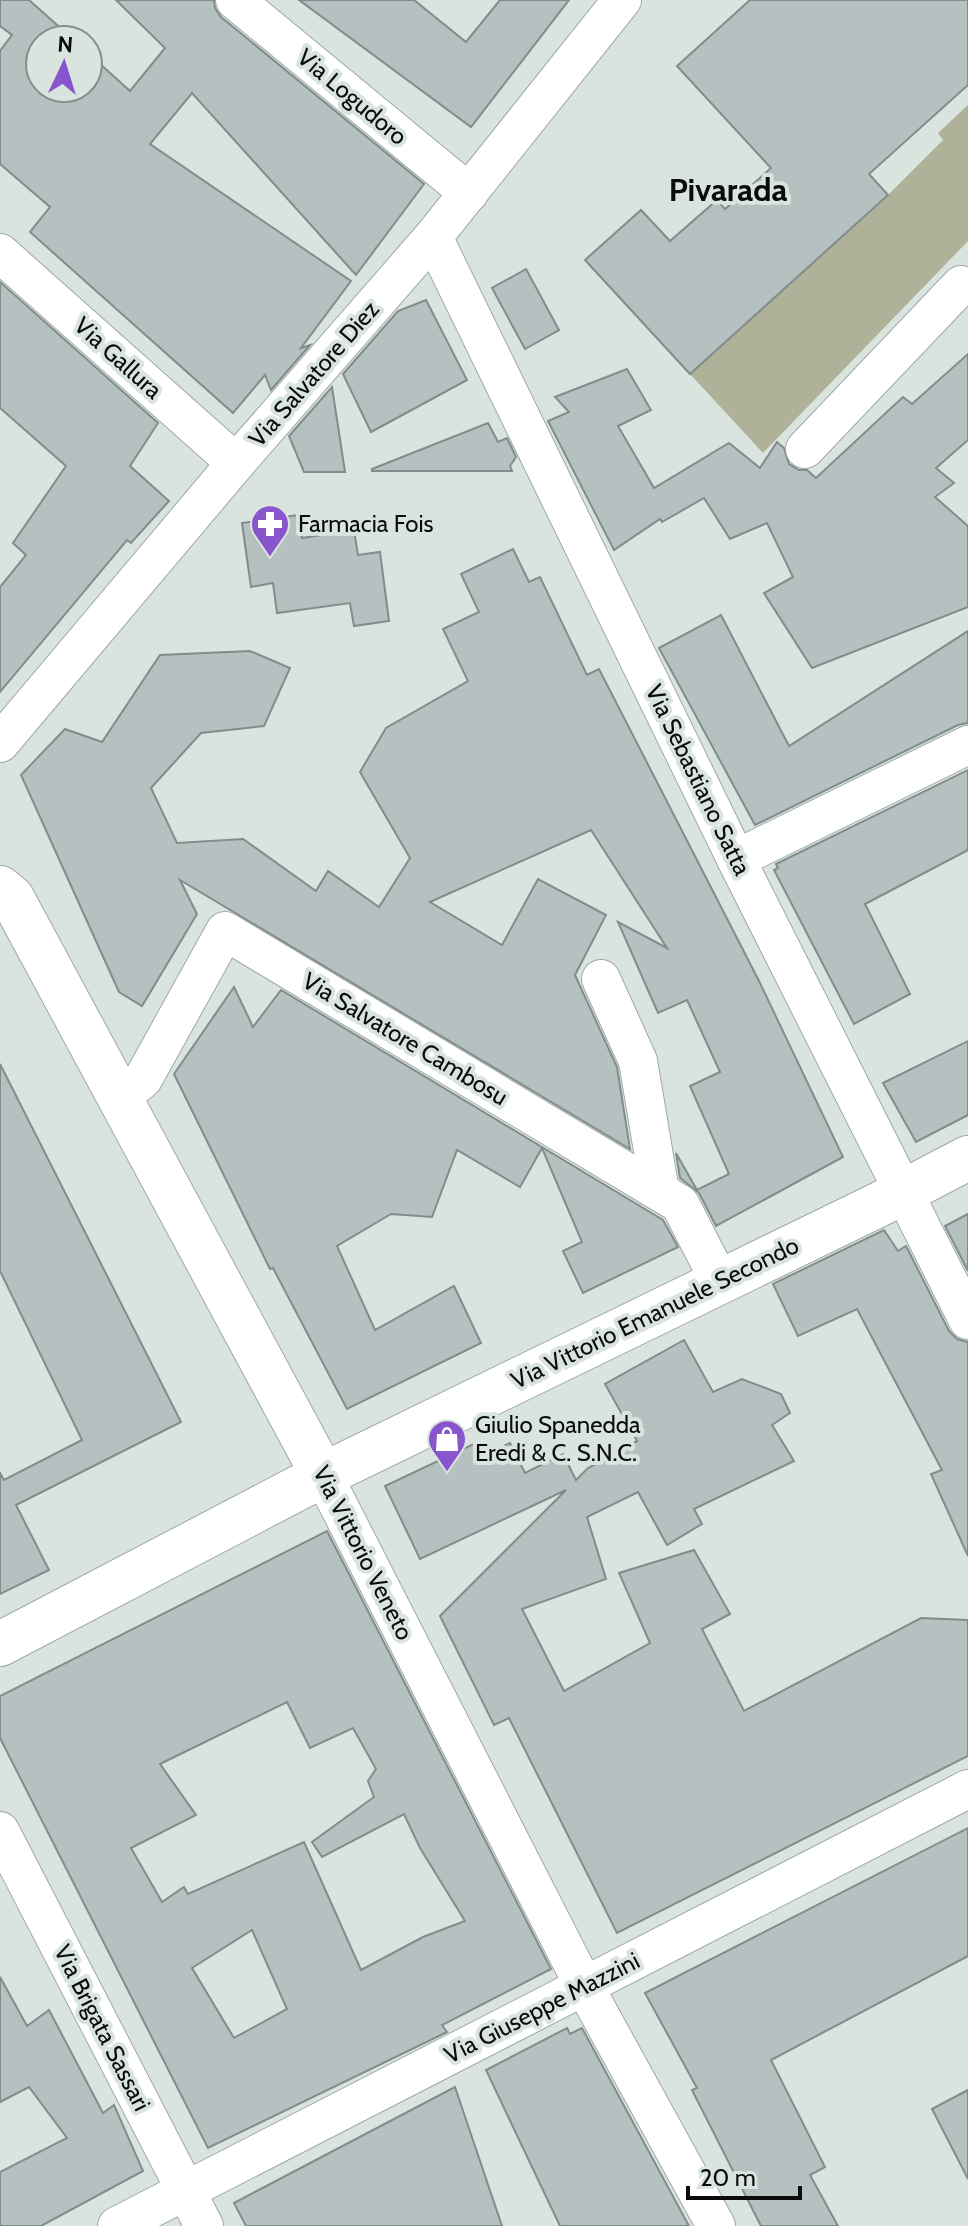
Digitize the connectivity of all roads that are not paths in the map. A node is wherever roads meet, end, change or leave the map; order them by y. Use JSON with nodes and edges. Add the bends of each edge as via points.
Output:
{"nodes":[{"id":1,"x":235,"y":0,"type":"edge"},
{"id":2,"x":622,"y":0,"type":"edge"},
{"id":3,"x":469,"y":193,"type":"junction"},
{"id":4,"x":433,"y":237,"type":"junction"},
{"id":5,"x":0,"y":253,"type":"edge"},
{"id":6,"x":966,"y":285,"type":"edge"},
{"id":7,"x":805,"y":449,"type":"dead end"},
{"id":8,"x":236,"y":463,"type":"junction"},
{"id":9,"x":0,"y":743,"type":"edge"},
{"id":10,"x":968,"y":745,"type":"edge"},
{"id":11,"x":736,"y":859,"type":"junction"},
{"id":12,"x":4,"y":897,"type":"edge"},
{"id":13,"x":601,"y":979,"type":"dead end"},
{"id":14,"x":121,"y":1097,"type":"junction"},
{"id":15,"x":968,"y":1158,"type":"edge"},
{"id":16,"x":660,"y":1192,"type":"junction"},
{"id":17,"x":903,"y":1192,"type":"junction"},
{"id":18,"x":720,"y":1282,"type":"junction"},
{"id":19,"x":968,"y":1320,"type":"edge"},
{"id":20,"x":323,"y":1475,"type":"junction"},
{"id":21,"x":0,"y":1644,"type":"edge"},
{"id":22,"x":968,"y":1789,"type":"edge"},
{"id":23,"x":0,"y":1831,"type":"edge"},
{"id":24,"x":584,"y":1986,"type":"junction"},
{"id":25,"x":186,"y":2191,"type":"junction"},
{"id":26,"x":117,"y":2226,"type":"edge"},
{"id":27,"x":204,"y":2226,"type":"edge"},
{"id":28,"x":716,"y":2226,"type":"edge"}],
"edges":[{"from":1,"to":3,"type":"street","name":"Via Logudoro"},
{"from":2,"to":3,"type":"street","name":"Via Salvatore Diez"},
{"from":3,"to":4,"type":"street","name":"Via Salvatore Diez"},
{"from":4,"to":8,"type":"street","name":"Via Salvatore Diez"},
{"from":4,"to":11,"type":"street","name":"Via Sebastiano Satta"},
{"from":5,"to":8,"type":"street","name":"Via Gallura"},
{"from":6,"to":7,"type":"street"},
{"from":8,"to":9,"type":"street","name":"Via Salvatore Diez"},
{"from":10,"to":11,"type":"street"},
{"from":11,"to":17,"type":"street","name":"Via Sebastiano Satta"},
{"from":12,"to":14,"type":"main road","name":"Via Vittorio Veneto"},
{"from":13,"to":16,"type":"street","via":[[638,1061]]},
{"from":14,"to":16,"type":"street","name":"Via Salvatore Cambosu","via":[[143,1079],[225,931]]},
{"from":14,"to":20,"type":"main road","name":"Via Vittorio Veneto"},
{"from":15,"to":17,"type":"main road","name":"Via Vittorio Emanuele Secondo"},
{"from":16,"to":18,"type":"street","name":"Via Salvatore Cambosu","via":[[680,1204]]},
{"from":17,"to":18,"type":"main road","name":"Via Vittorio Emanuele Secondo"},
{"from":17,"to":19,"type":"street","name":"Via Sebastiano Satta"},
{"from":18,"to":20,"type":"main road","name":"Via Vittorio Emanuele Secondo"},
{"from":20,"to":21,"type":"main road","name":"Via Vittorio Emanuele Secondo"},
{"from":20,"to":24,"type":"street","name":"Via Vittorio Veneto"},
{"from":22,"to":24,"type":"street","name":"Via Giuseppe Mazzini"},
{"from":23,"to":25,"type":"street","name":"Via Brigata Sassari"},
{"from":24,"to":25,"type":"street","name":"Via Giuseppe Mazzini"},
{"from":24,"to":28,"type":"street","name":"Via Vittorio Veneto"},
{"from":25,"to":26,"type":"street","name":"Via Giuseppe Mazzini"},
{"from":25,"to":27,"type":"street","name":"Via Brigata Sassari"}]}
